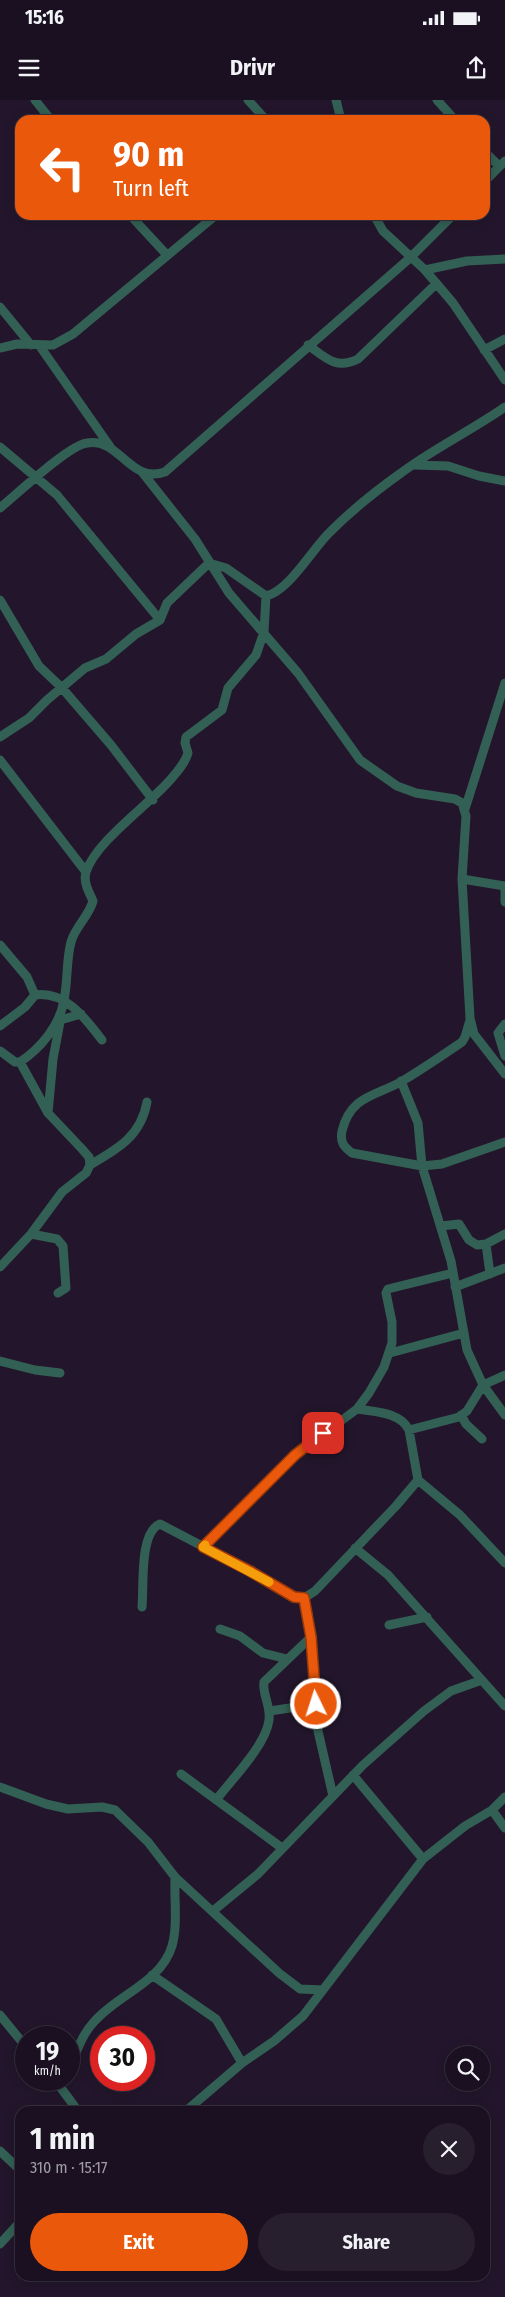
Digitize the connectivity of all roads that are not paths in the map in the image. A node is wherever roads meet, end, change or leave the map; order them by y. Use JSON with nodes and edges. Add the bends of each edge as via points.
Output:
{"nodes":[{"id":1,"x":35,"y":100,"type":"edge"},
{"id":2,"x":248,"y":100,"type":"edge"},
{"id":3,"x":336,"y":100,"type":"edge"},
{"id":4,"x":437,"y":100,"type":"edge"},
{"id":5,"x":47,"y":115,"type":"edge"},
{"id":6,"x":262,"y":115,"type":"edge"},
{"id":7,"x":340,"y":115,"type":"edge"},
{"id":8,"x":450,"y":115,"type":"edge"},
{"id":9,"x":490,"y":155,"type":"edge"},
{"id":10,"x":502,"y":163,"type":"edge"},
{"id":11,"x":490,"y":175,"type":"edge"},
{"id":12,"x":135,"y":220,"type":"edge"},
{"id":13,"x":210,"y":220,"type":"edge"},
{"id":14,"x":377,"y":220,"type":"edge"},
{"id":15,"x":447,"y":220,"type":"edge"},
{"id":16,"x":167,"y":255,"type":"junction"},
{"id":17,"x":411,"y":257,"type":"junction"},
{"id":18,"x":505,"y":259,"type":"edge"},
{"id":19,"x":425,"y":270,"type":"junction"},
{"id":20,"x":436,"y":284,"type":"junction"},
{"id":21,"x":0,"y":307,"type":"edge"},
{"id":22,"x":505,"y":339,"type":"edge"},
{"id":23,"x":35,"y":345,"type":"junction"},
{"id":24,"x":308,"y":345,"type":"junction"},
{"id":25,"x":0,"y":348,"type":"edge"},
{"id":26,"x":484,"y":350,"type":"junction"},
{"id":27,"x":505,"y":380,"type":"edge"},
{"id":28,"x":505,"y":407,"type":"edge"},
{"id":29,"x":0,"y":447,"type":"edge"},
{"id":30,"x":111,"y":448,"type":"junction"},
{"id":31,"x":414,"y":465,"type":"junction"},
{"id":32,"x":142,"y":472,"type":"junction"},
{"id":33,"x":37,"y":478,"type":"junction"},
{"id":34,"x":505,"y":481,"type":"edge"},
{"id":35,"x":0,"y":508,"type":"edge"},
{"id":36,"x":209,"y":563,"type":"junction"},
{"id":37,"x":266,"y":596,"type":"junction"},
{"id":38,"x":0,"y":600,"type":"edge"},
{"id":39,"x":265,"y":610,"type":"junction"},
{"id":40,"x":160,"y":620,"type":"junction"},
{"id":41,"x":255,"y":622,"type":"junction"},
{"id":42,"x":264,"y":632,"type":"junction"},
{"id":43,"x":505,"y":683,"type":"edge"},
{"id":44,"x":62,"y":688,"type":"junction"},
{"id":45,"x":0,"y":738,"type":"edge"},
{"id":46,"x":0,"y":760,"type":"edge"},
{"id":47,"x":153,"y":800,"type":"junction"},
{"id":48,"x":466,"y":809,"type":"junction"},
{"id":49,"x":86,"y":872,"type":"junction"},
{"id":50,"x":462,"y":879,"type":"junction"},
{"id":51,"x":505,"y":886,"type":"edge"},
{"id":52,"x":505,"y":902,"type":"edge"},
{"id":53,"x":0,"y":945,"type":"edge"},
{"id":54,"x":34,"y":995,"type":"junction"},
{"id":55,"x":64,"y":1001,"type":"junction"},
{"id":56,"x":81,"y":1014,"type":"junction"},
{"id":57,"x":470,"y":1018,"type":"junction"},
{"id":58,"x":59,"y":1021,"type":"junction"},
{"id":59,"x":505,"y":1024,"type":"edge"},
{"id":60,"x":0,"y":1026,"type":"edge"},
{"id":61,"x":102,"y":1040,"type":"dead end"},
{"id":62,"x":0,"y":1051,"type":"edge"},
{"id":63,"x":505,"y":1056,"type":"edge"},
{"id":64,"x":20,"y":1062,"type":"junction"},
{"id":65,"x":505,"y":1074,"type":"edge"},
{"id":66,"x":401,"y":1081,"type":"junction"},
{"id":67,"x":147,"y":1102,"type":"dead end"},
{"id":68,"x":48,"y":1113,"type":"junction"},
{"id":69,"x":505,"y":1142,"type":"edge"},
{"id":70,"x":90,"y":1165,"type":"junction"},
{"id":71,"x":422,"y":1166,"type":"junction"},
{"id":72,"x":441,"y":1226,"type":"junction"},
{"id":73,"x":31,"y":1234,"type":"junction"},
{"id":74,"x":505,"y":1234,"type":"edge"},
{"id":75,"x":486,"y":1244,"type":"junction"},
{"id":76,"x":0,"y":1267,"type":"edge"},
{"id":77,"x":505,"y":1268,"type":"edge"},
{"id":78,"x":453,"y":1273,"type":"junction"},
{"id":79,"x":490,"y":1274,"type":"junction"},
{"id":80,"x":455,"y":1287,"type":"junction"},
{"id":81,"x":58,"y":1293,"type":"dead end"},
{"id":82,"x":464,"y":1333,"type":"junction"},
{"id":83,"x":390,"y":1353,"type":"junction"},
{"id":84,"x":0,"y":1361,"type":"edge"},
{"id":85,"x":60,"y":1373,"type":"dead end"},
{"id":86,"x":505,"y":1375,"type":"edge"},
{"id":87,"x":483,"y":1385,"type":"junction"},
{"id":88,"x":357,"y":1409,"type":"junction"},
{"id":89,"x":505,"y":1415,"type":"edge"},
{"id":90,"x":461,"y":1416,"type":"junction"},
{"id":91,"x":409,"y":1430,"type":"junction"},
{"id":92,"x":482,"y":1439,"type":"dead end"},
{"id":93,"x":418,"y":1480,"type":"junction"},
{"id":94,"x":203,"y":1547,"type":"junction"},
{"id":95,"x":355,"y":1548,"type":"junction"},
{"id":96,"x":505,"y":1563,"type":"edge"},
{"id":97,"x":304,"y":1598,"type":"junction"},
{"id":98,"x":142,"y":1607,"type":"dead end"},
{"id":99,"x":427,"y":1617,"type":"junction"},
{"id":100,"x":389,"y":1625,"type":"dead end"},
{"id":101,"x":220,"y":1629,"type":"dead end"},
{"id":102,"x":311,"y":1637,"type":"junction"},
{"id":103,"x":287,"y":1659,"type":"junction"},
{"id":104,"x":482,"y":1680,"type":"junction"},
{"id":105,"x":316,"y":1704,"type":"junction"},
{"id":106,"x":505,"y":1706,"type":"edge"},
{"id":107,"x":270,"y":1711,"type":"junction"},
{"id":108,"x":181,"y":1774,"type":"dead end"},
{"id":109,"x":353,"y":1775,"type":"junction"},
{"id":110,"x":0,"y":1787,"type":"edge"},
{"id":111,"x":333,"y":1796,"type":"junction"},
{"id":112,"x":505,"y":1797,"type":"edge"},
{"id":113,"x":216,"y":1800,"type":"junction"},
{"id":114,"x":492,"y":1810,"type":"junction"},
{"id":115,"x":505,"y":1828,"type":"edge"},
{"id":116,"x":282,"y":1848,"type":"junction"},
{"id":117,"x":423,"y":1858,"type":"junction"},
{"id":118,"x":175,"y":1877,"type":"junction"},
{"id":119,"x":213,"y":1911,"type":"junction"},
{"id":120,"x":152,"y":1975,"type":"junction"},
{"id":121,"x":323,"y":1990,"type":"junction"},
{"id":122,"x":0,"y":2015,"type":"edge"},
{"id":123,"x":15,"y":2033,"type":"edge"},
{"id":124,"x":80,"y":2043,"type":"edge"},
{"id":125,"x":242,"y":2063,"type":"junction"},
{"id":126,"x":67,"y":2091,"type":"edge"},
{"id":127,"x":75,"y":2106,"type":"edge"},
{"id":128,"x":192,"y":2106,"type":"edge"},
{"id":129,"x":0,"y":2151,"type":"edge"},
{"id":130,"x":15,"y":2165,"type":"edge"},
{"id":131,"x":15,"y":2228,"type":"edge"},
{"id":132,"x":0,"y":2244,"type":"edge"}],
"edges":[{"from":1,"to":5,"type":"street"},
{"from":2,"to":6,"type":"street"},
{"from":3,"to":7,"type":"street"},
{"from":4,"to":8,"type":"street"},
{"from":9,"to":10,"type":"street"},
{"from":10,"to":11,"type":"street"},
{"from":12,"to":16,"type":"street"},
{"from":13,"to":16,"type":"street"},
{"from":14,"to":17,"type":"street","via":[[383,231]]},
{"from":15,"to":17,"type":"street"},
{"from":16,"to":23,"type":"street","via":[[133,287],[73,334],[53,345]]},
{"from":17,"to":19,"type":"street"},
{"from":17,"to":24,"type":"street"},
{"from":18,"to":19,"type":"street","via":[[467,261]]},
{"from":19,"to":20,"type":"street"},
{"from":20,"to":24,"type":"street","via":[[358,359],[338,364]]},
{"from":20,"to":26,"type":"street"},
{"from":21,"to":23,"type":"street"},
{"from":22,"to":26,"type":"street"},
{"from":23,"to":25,"type":"street","via":[[17,344]]},
{"from":23,"to":30,"type":"street"},
{"from":24,"to":32,"type":"street","via":[[166,472],[153,476]]},
{"from":26,"to":27,"type":"street"},
{"from":28,"to":31,"type":"street"},
{"from":29,"to":33,"type":"street"},
{"from":30,"to":32,"type":"street"},
{"from":30,"to":33,"type":"street","via":[[94,443],[79,445]]},
{"from":31,"to":34,"type":"street","via":[[448,466]]},
{"from":31,"to":37,"type":"street","via":[[344,519],[286,582],[272,595]]},
{"from":32,"to":36,"type":"street","via":[[190,532]]},
{"from":33,"to":35,"type":"street"},
{"from":33,"to":40,"type":"street","via":[[68,509]]},
{"from":36,"to":37,"type":"street","via":[[226,568]]},
{"from":36,"to":40,"type":"street","via":[[167,603]]},
{"from":36,"to":41,"type":"street","via":[[229,593]]},
{"from":37,"to":39,"type":"street"},
{"from":38,"to":44,"type":"street","via":[[36,661]]},
{"from":39,"to":41,"type":"street"},
{"from":39,"to":42,"type":"street"},
{"from":40,"to":44,"type":"street","via":[[136,634],[106,659],[85,668]]},
{"from":41,"to":42,"type":"street"},
{"from":42,"to":47,"type":"street","via":[[256,655],[228,688],[222,710],[186,737],[186,758]]},
{"from":42,"to":48,"type":"street","via":[[298,672],[360,760],[397,786],[416,793],[455,799]]},
{"from":43,"to":48,"type":"street"},
{"from":44,"to":45,"type":"street","via":[[30,718]]},
{"from":44,"to":47,"type":"street","via":[[111,744]]},
{"from":46,"to":49,"type":"street"},
{"from":47,"to":49,"type":"street","via":[[105,844]]},
{"from":48,"to":50,"type":"street"},
{"from":49,"to":55,"type":"street","via":[[93,901],[71,941]]},
{"from":50,"to":51,"type":"street"},
{"from":50,"to":57,"type":"street"},
{"from":51,"to":52,"type":"street"},
{"from":53,"to":54,"type":"street","via":[[27,977]]},
{"from":54,"to":55,"type":"street","via":[[52,995]]},
{"from":54,"to":60,"type":"street","via":[[25,1007]]},
{"from":55,"to":56,"type":"street"},
{"from":55,"to":58,"type":"street"},
{"from":56,"to":58,"type":"street"},
{"from":56,"to":61,"type":"street"},
{"from":57,"to":65,"type":"street","via":[[474,1034]]},
{"from":57,"to":66,"type":"street","via":[[462,1042]]},
{"from":58,"to":64,"type":"street"},
{"from":58,"to":68,"type":"street"},
{"from":59,"to":63,"type":"street","via":[[498,1033]]},
{"from":62,"to":64,"type":"street"},
{"from":64,"to":68,"type":"street"},
{"from":66,"to":71,"type":"street","via":[[418,1124]]},
{"from":66,"to":71,"type":"street","via":[[357,1103],[349,1114],[341,1138],[343,1146],[352,1153]]},
{"from":67,"to":70,"type":"street","via":[[133,1136]]},
{"from":68,"to":70,"type":"street","via":[[89,1157]]},
{"from":69,"to":71,"type":"street","via":[[442,1164]]},
{"from":70,"to":73,"type":"street","via":[[86,1173],[62,1192]]},
{"from":71,"to":72,"type":"street"},
{"from":72,"to":75,"type":"street","via":[[459,1224],[472,1243]]},
{"from":72,"to":78,"type":"street"},
{"from":73,"to":76,"type":"street"},
{"from":73,"to":81,"type":"street","via":[[57,1240],[63,1246],[66,1288]]},
{"from":74,"to":75,"type":"street"},
{"from":75,"to":79,"type":"street"},
{"from":77,"to":79,"type":"street"},
{"from":78,"to":80,"type":"street"},
{"from":78,"to":83,"type":"street","via":[[388,1289],[392,1322]]},
{"from":79,"to":80,"type":"street"},
{"from":80,"to":82,"type":"street"},
{"from":82,"to":83,"type":"street"},
{"from":82,"to":87,"type":"street","via":[[473,1365]]},
{"from":83,"to":88,"type":"street","via":[[370,1393]]},
{"from":84,"to":85,"type":"street"},
{"from":86,"to":87,"type":"street"},
{"from":87,"to":89,"type":"street"},
{"from":87,"to":90,"type":"street"},
{"from":88,"to":91,"type":"street","via":[[399,1418]]},
{"from":88,"to":94,"type":"street","via":[[295,1455]]},
{"from":90,"to":91,"type":"street"},
{"from":90,"to":92,"type":"street"},
{"from":91,"to":93,"type":"street"},
{"from":93,"to":95,"type":"street"},
{"from":93,"to":96,"type":"street","via":[[460,1515]]},
{"from":94,"to":97,"type":"street","via":[[294,1597]]},
{"from":94,"to":98,"type":"street","via":[[164,1524],[155,1526],[144,1555]]},
{"from":95,"to":97,"type":"street","via":[[315,1591]]},
{"from":95,"to":99,"type":"street","via":[[388,1575]]},
{"from":97,"to":102,"type":"street"},
{"from":99,"to":100,"type":"street"},
{"from":99,"to":104,"type":"street"},
{"from":101,"to":103,"type":"street","via":[[240,1636],[263,1653]]},
{"from":102,"to":103,"type":"street"},
{"from":102,"to":105,"type":"street"},
{"from":103,"to":107,"type":"street","via":[[264,1682]]},
{"from":104,"to":106,"type":"street"},
{"from":104,"to":109,"type":"street","via":[[450,1691]]},
{"from":105,"to":107,"type":"street"},
{"from":105,"to":111,"type":"street","via":[[318,1731]]},
{"from":107,"to":113,"type":"street","via":[[262,1740]]},
{"from":108,"to":113,"type":"street"},
{"from":109,"to":111,"type":"street"},
{"from":109,"to":117,"type":"street"},
{"from":110,"to":118,"type":"street","via":[[68,1809],[102,1807],[115,1810],[148,1842]]},
{"from":111,"to":116,"type":"street"},
{"from":112,"to":114,"type":"street"},
{"from":113,"to":116,"type":"street"},
{"from":114,"to":115,"type":"street"},
{"from":114,"to":117,"type":"street"},
{"from":116,"to":119,"type":"street","via":[[258,1874]]},
{"from":117,"to":121,"type":"street"},
{"from":118,"to":119,"type":"street"},
{"from":118,"to":120,"type":"street","via":[[172,1946],[164,1963]]},
{"from":119,"to":121,"type":"street","via":[[292,1985],[309,1991]]},
{"from":120,"to":124,"type":"street","via":[[94,2022]]},
{"from":120,"to":125,"type":"street","via":[[216,2019]]},
{"from":121,"to":125,"type":"street","via":[[304,2016]]},
{"from":122,"to":123,"type":"street"},
{"from":125,"to":128,"type":"street"},
{"from":126,"to":127,"type":"street"},
{"from":129,"to":130,"type":"street"},
{"from":131,"to":132,"type":"street"}]}
